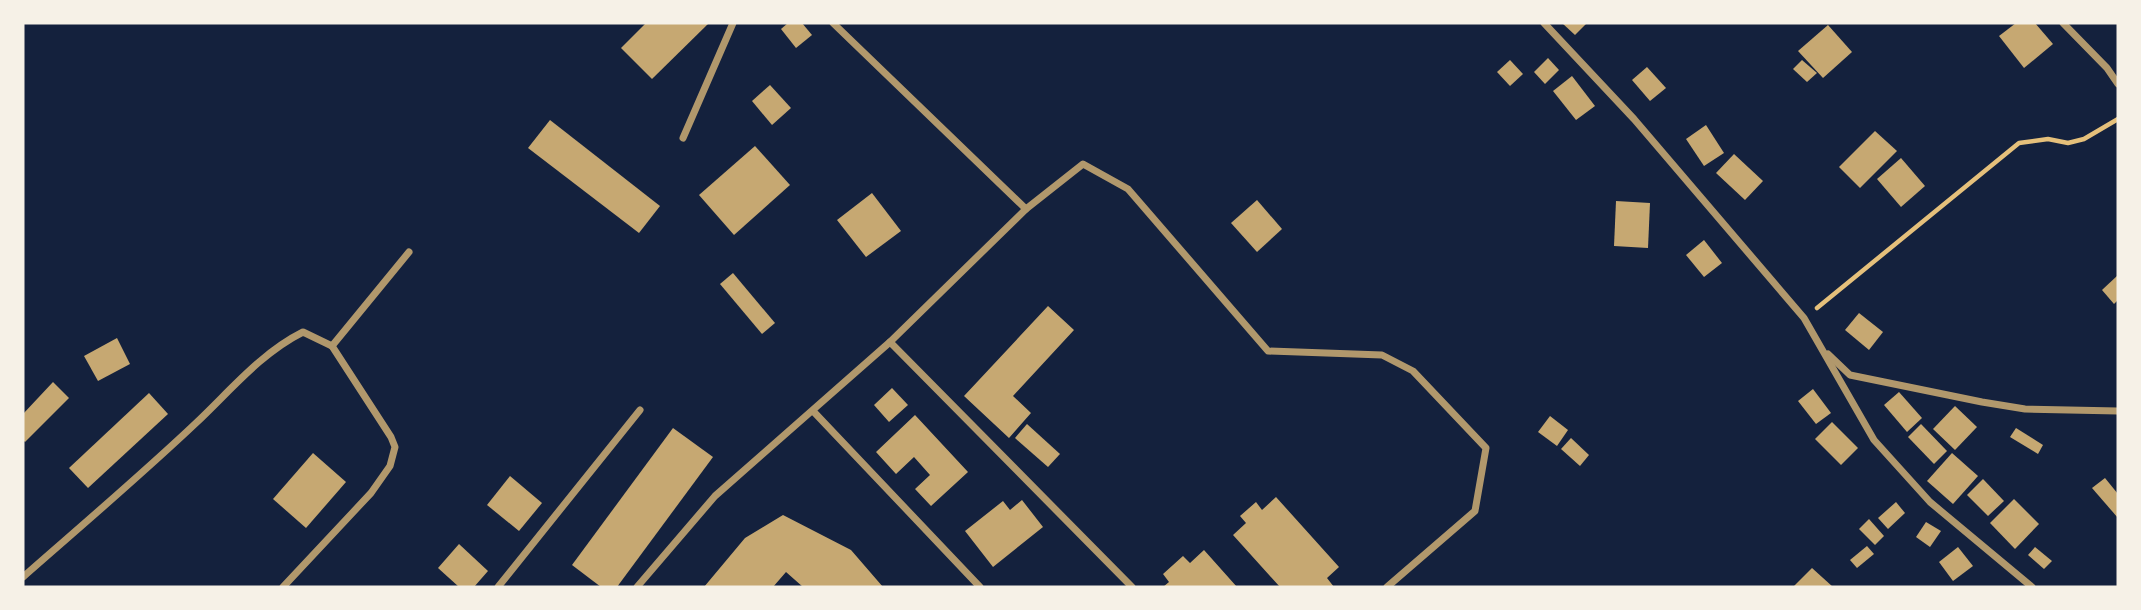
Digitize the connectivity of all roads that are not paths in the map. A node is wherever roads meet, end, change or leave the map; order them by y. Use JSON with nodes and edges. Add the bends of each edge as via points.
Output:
{"nodes":[{"id":1,"x":733,"y":23,"type":"edge"},
{"id":2,"x":833,"y":23,"type":"edge"},
{"id":3,"x":1544,"y":23,"type":"edge"},
{"id":4,"x":2063,"y":23,"type":"edge"},
{"id":5,"x":2118,"y":84,"type":"edge"},
{"id":6,"x":682,"y":138,"type":"dead end"},
{"id":7,"x":1026,"y":209,"type":"junction"},
{"id":8,"x":409,"y":253,"type":"dead end"},
{"id":9,"x":890,"y":342,"type":"junction"},
{"id":10,"x":332,"y":346,"type":"junction"},
{"id":11,"x":1822,"y":349,"type":"junction"},
{"id":12,"x":640,"y":410,"type":"dead end"},
{"id":13,"x":813,"y":411,"type":"junction"},
{"id":14,"x":2118,"y":411,"type":"edge"},
{"id":15,"x":23,"y":577,"type":"edge"},
{"id":16,"x":283,"y":587,"type":"edge"},
{"id":17,"x":498,"y":587,"type":"edge"},
{"id":18,"x":637,"y":587,"type":"edge"},
{"id":19,"x":980,"y":587,"type":"edge"},
{"id":20,"x":1132,"y":587,"type":"edge"},
{"id":21,"x":1387,"y":587,"type":"edge"},
{"id":22,"x":2032,"y":587,"type":"edge"}],
"edges":[{"from":1,"to":6,"type":"street"},
{"from":2,"to":7,"type":"street"},
{"from":3,"to":11,"type":"street","via":[[1634,119],[1804,318]]},
{"from":4,"to":5,"type":"street"},
{"from":7,"to":9,"type":"street"},
{"from":7,"to":21,"type":"street","via":[[1083,164],[1128,189],[1268,351],[1382,355],[1413,371],[1486,448],[1475,511]]},
{"from":8,"to":10,"type":"street"},
{"from":9,"to":13,"type":"street"},
{"from":9,"to":20,"type":"street"},
{"from":10,"to":15,"type":"street","via":[[303,332],[288,340]]},
{"from":10,"to":16,"type":"street","via":[[395,447],[390,466],[371,494]]},
{"from":11,"to":14,"type":"street","via":[[1850,375],[2025,409]]},
{"from":11,"to":22,"type":"street","via":[[1874,440],[1930,502]]},
{"from":12,"to":17,"type":"street"},
{"from":13,"to":18,"type":"street","via":[[715,496]]},
{"from":13,"to":19,"type":"street"}]}
